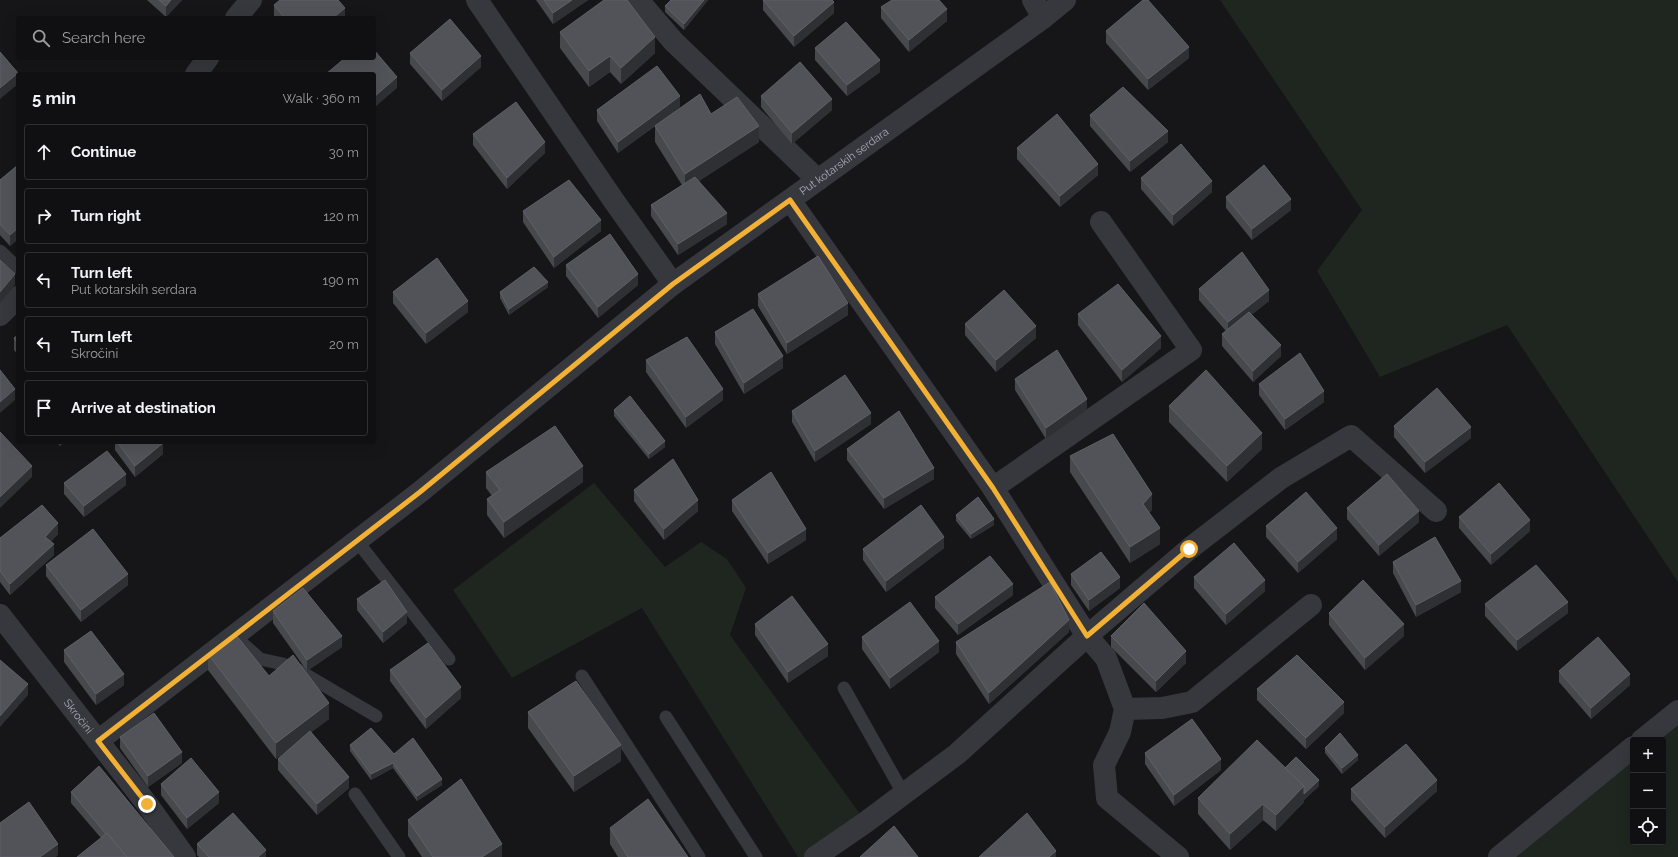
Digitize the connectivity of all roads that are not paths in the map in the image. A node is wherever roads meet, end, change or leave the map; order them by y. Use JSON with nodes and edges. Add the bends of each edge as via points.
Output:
{"nodes":[{"id":1,"x":251,"y":0,"type":"edge"},
{"id":2,"x":478,"y":0,"type":"edge"},
{"id":3,"x":638,"y":0,"type":"edge"},
{"id":4,"x":1065,"y":0,"type":"edge"},
{"id":5,"x":1038,"y":9,"type":"edge"},
{"id":6,"x":238,"y":16,"type":"edge"},
{"id":7,"x":206,"y":60,"type":"edge"},
{"id":8,"x":198,"y":72,"type":"edge"},
{"id":9,"x":818,"y":180,"type":"junction"},
{"id":10,"x":790,"y":200,"type":"junction"},
{"id":11,"x":1101,"y":222,"type":"dead end"},
{"id":12,"x":0,"y":251,"type":"edge"},
{"id":13,"x":16,"y":266,"type":"edge"},
{"id":14,"x":673,"y":284,"type":"junction"},
{"id":15,"x":16,"y":299,"type":"edge"},
{"id":16,"x":0,"y":315,"type":"edge"},
{"id":17,"x":993,"y":488,"type":"junction"},
{"id":18,"x":1436,"y":511,"type":"dead end"},
{"id":19,"x":357,"y":541,"type":"junction"},
{"id":20,"x":1311,"y":605,"type":"dead end"},
{"id":21,"x":0,"y":615,"type":"edge"},
{"id":22,"x":234,"y":636,"type":"junction"},
{"id":23,"x":1087,"y":636,"type":"junction"},
{"id":24,"x":448,"y":659,"type":"dead end"},
{"id":25,"x":582,"y":676,"type":"dead end"},
{"id":26,"x":844,"y":688,"type":"dead end"},
{"id":27,"x":1125,"y":709,"type":"junction"},
{"id":28,"x":1678,"y":710,"type":"edge"},
{"id":29,"x":376,"y":716,"type":"dead end"},
{"id":30,"x":666,"y":717,"type":"dead end"},
{"id":31,"x":1646,"y":737,"type":"edge"},
{"id":32,"x":98,"y":741,"type":"junction"},
{"id":33,"x":1630,"y":749,"type":"edge"},
{"id":34,"x":903,"y":793,"type":"junction"},
{"id":35,"x":355,"y":794,"type":"dead end"},
{"id":36,"x":185,"y":857,"type":"edge"},
{"id":37,"x":399,"y":857,"type":"edge"},
{"id":38,"x":699,"y":857,"type":"edge"},
{"id":39,"x":756,"y":857,"type":"edge"},
{"id":40,"x":815,"y":857,"type":"edge"},
{"id":41,"x":1178,"y":857,"type":"edge"},
{"id":42,"x":1499,"y":857,"type":"edge"}],
"edges":[{"from":1,"to":6,"type":"street"},
{"from":2,"to":14,"type":"street"},
{"from":3,"to":9,"type":"street","via":[[674,42]]},
{"from":4,"to":5,"type":"street","name":"Put kotarskih serdara"},
{"from":5,"to":9,"type":"street","name":"Put kotarskih serdara"},
{"from":7,"to":8,"type":"street"},
{"from":9,"to":10,"type":"street","name":"Put kotarskih serdara"},
{"from":10,"to":14,"type":"street","name":"Put kotarskih serdara"},
{"from":10,"to":17,"type":"street"},
{"from":11,"to":17,"type":"street","via":[[1191,350]]},
{"from":12,"to":13,"type":"lane"},
{"from":14,"to":19,"type":"street","name":"Put kotarskih serdara"},
{"from":15,"to":16,"type":"street"},
{"from":17,"to":23,"type":"street"},
{"from":18,"to":23,"type":"street","via":[[1351,436],[1281,478],[1189,549]]},
{"from":19,"to":22,"type":"street","name":"Put kotarskih serdara"},
{"from":19,"to":24,"type":"lane"},
{"from":20,"to":27,"type":"street","via":[[1192,702],[1162,708]]},
{"from":21,"to":32,"type":"street","name":"Skročini"},
{"from":22,"to":29,"type":"lane","via":[[260,659],[298,670]]},
{"from":22,"to":32,"type":"street","name":"Put kotarskih serdara"},
{"from":23,"to":27,"type":"street","via":[[1106,658]]},
{"from":23,"to":34,"type":"street","via":[[957,754]]},
{"from":25,"to":38,"type":"lane"},
{"from":26,"to":34,"type":"lane"},
{"from":27,"to":41,"type":"street","via":[[1120,732],[1104,765],[1107,798]]},
{"from":28,"to":31,"type":"street"},
{"from":30,"to":39,"type":"lane"},
{"from":32,"to":36,"type":"street","name":"Skročini"},
{"from":33,"to":42,"type":"street"},
{"from":34,"to":40,"type":"street"},
{"from":35,"to":37,"type":"lane"}]}
